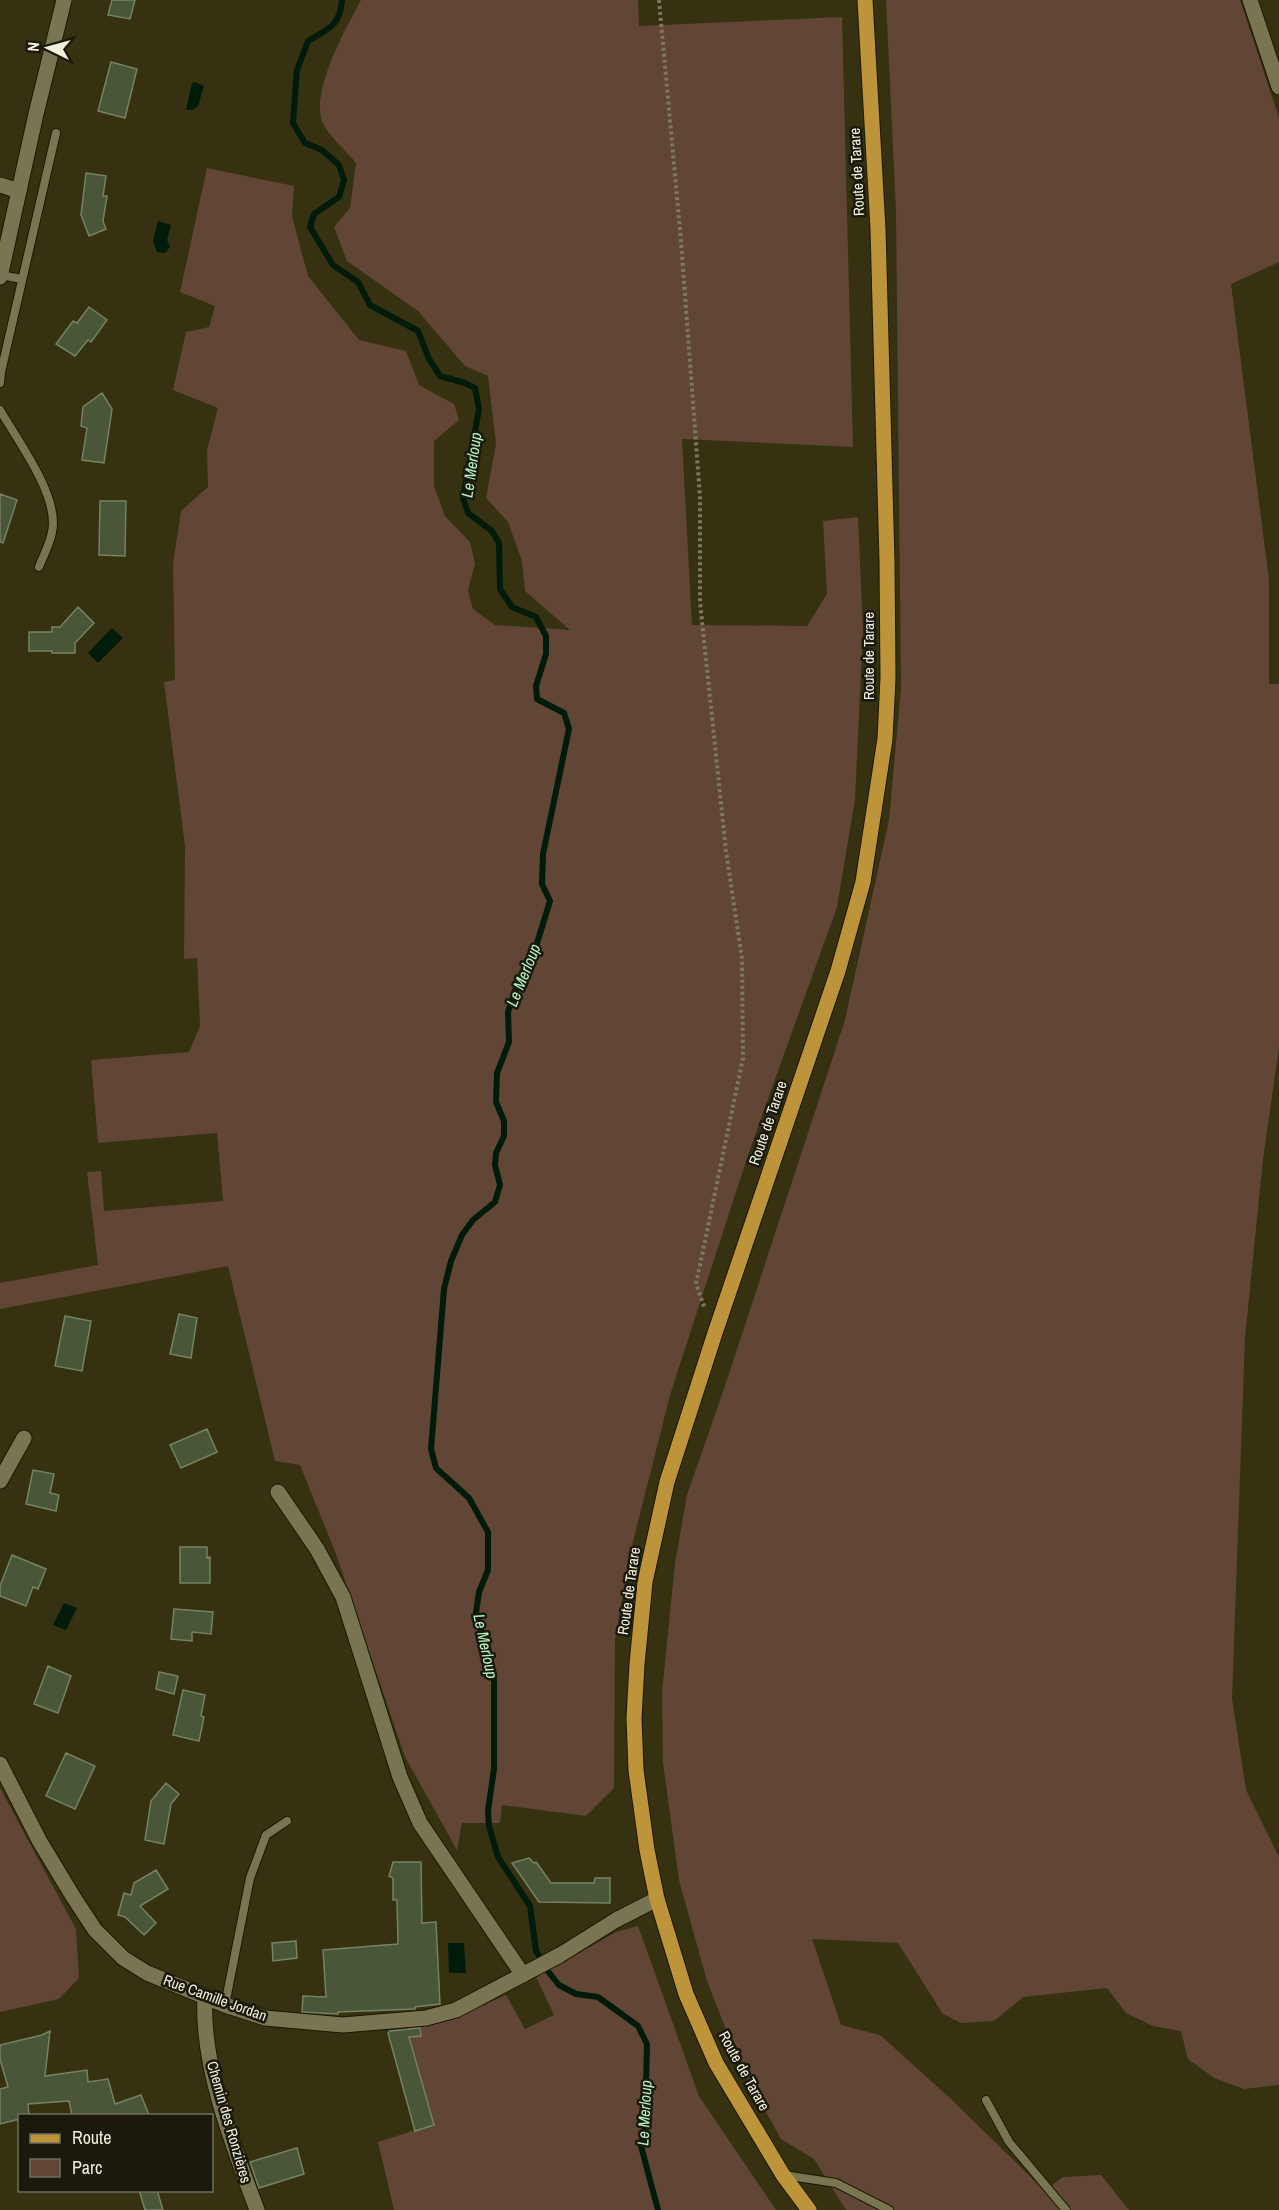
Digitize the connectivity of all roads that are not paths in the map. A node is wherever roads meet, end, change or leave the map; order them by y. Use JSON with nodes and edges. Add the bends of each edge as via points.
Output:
{"nodes":[{"id":1,"x":64,"y":0,"type":"edge"},
{"id":2,"x":866,"y":0,"type":"edge"},
{"id":3,"x":1250,"y":0,"type":"edge"},
{"id":4,"x":1279,"y":87,"type":"edge"},
{"id":5,"x":56,"y":133,"type":"dead end"},
{"id":6,"x":0,"y":185,"type":"edge"},
{"id":7,"x":19,"y":191,"type":"junction"},
{"id":8,"x":0,"y":276,"type":"edge"},
{"id":9,"x":22,"y":279,"type":"junction"},
{"id":10,"x":0,"y":383,"type":"edge"},
{"id":11,"x":0,"y":410,"type":"edge"},
{"id":12,"x":39,"y":567,"type":"dead end"},
{"id":13,"x":24,"y":1438,"type":"dead end"},
{"id":14,"x":0,"y":1481,"type":"edge"},
{"id":15,"x":278,"y":1492,"type":"dead end"},
{"id":16,"x":0,"y":1764,"type":"edge"},
{"id":17,"x":287,"y":1821,"type":"dead end"},
{"id":18,"x":657,"y":1899,"type":"junction"},
{"id":19,"x":526,"y":1973,"type":"junction"},
{"id":20,"x":205,"y":1996,"type":"junction"},
{"id":21,"x":225,"y":2005,"type":"junction"},
{"id":22,"x":986,"y":2100,"type":"dead end"},
{"id":23,"x":783,"y":2175,"type":"junction"},
{"id":24,"x":257,"y":2210,"type":"edge"},
{"id":25,"x":809,"y":2210,"type":"edge"},
{"id":26,"x":889,"y":2210,"type":"edge"},
{"id":27,"x":1066,"y":2210,"type":"edge"}],
"edges":[{"from":1,"to":7,"type":"street"},
{"from":2,"to":18,"type":"main road","name":"Route de Tarare","via":[[878,229],[888,678],[885,739],[863,882],[838,971],[667,1482],[645,1582],[634,1718],[636,1770]]},
{"from":3,"to":4,"type":"street"},
{"from":5,"to":9,"type":"lane"},
{"from":6,"to":7,"type":"street"},
{"from":7,"to":8,"type":"street"},
{"from":8,"to":9,"type":"lane"},
{"from":9,"to":10,"type":"lane"},
{"from":11,"to":12,"type":"lane","via":[[45,488],[52,509],[52,532]]},
{"from":13,"to":14,"type":"street"},
{"from":15,"to":19,"type":"street","via":[[317,1549],[343,1597],[400,1777],[420,1822]]},
{"from":16,"to":20,"type":"street","name":"Rue Camille Jordan","via":[[39,1840],[95,1930],[123,1958],[147,1973]]},
{"from":17,"to":21,"type":"lane","via":[[266,1835],[250,1878]]},
{"from":18,"to":19,"type":"street","name":"Rue Camille Jordan"},
{"from":18,"to":23,"type":"main road","name":"Route de Tarare","via":[[686,1995],[716,2063]]},
{"from":19,"to":21,"type":"street","name":"Rue Camille Jordan","via":[[456,2010],[386,2023],[343,2025],[265,2018]]},
{"from":20,"to":21,"type":"street","name":"Rue Camille Jordan"},
{"from":20,"to":24,"type":"street","name":"Chemin des Ronzières","via":[[203,2022],[215,2085]]},
{"from":22,"to":27,"type":"lane","via":[[1009,2142]]},
{"from":23,"to":25,"type":"main road","name":"Route de Tarare"},
{"from":23,"to":26,"type":"lane","via":[[836,2183]]}]}
